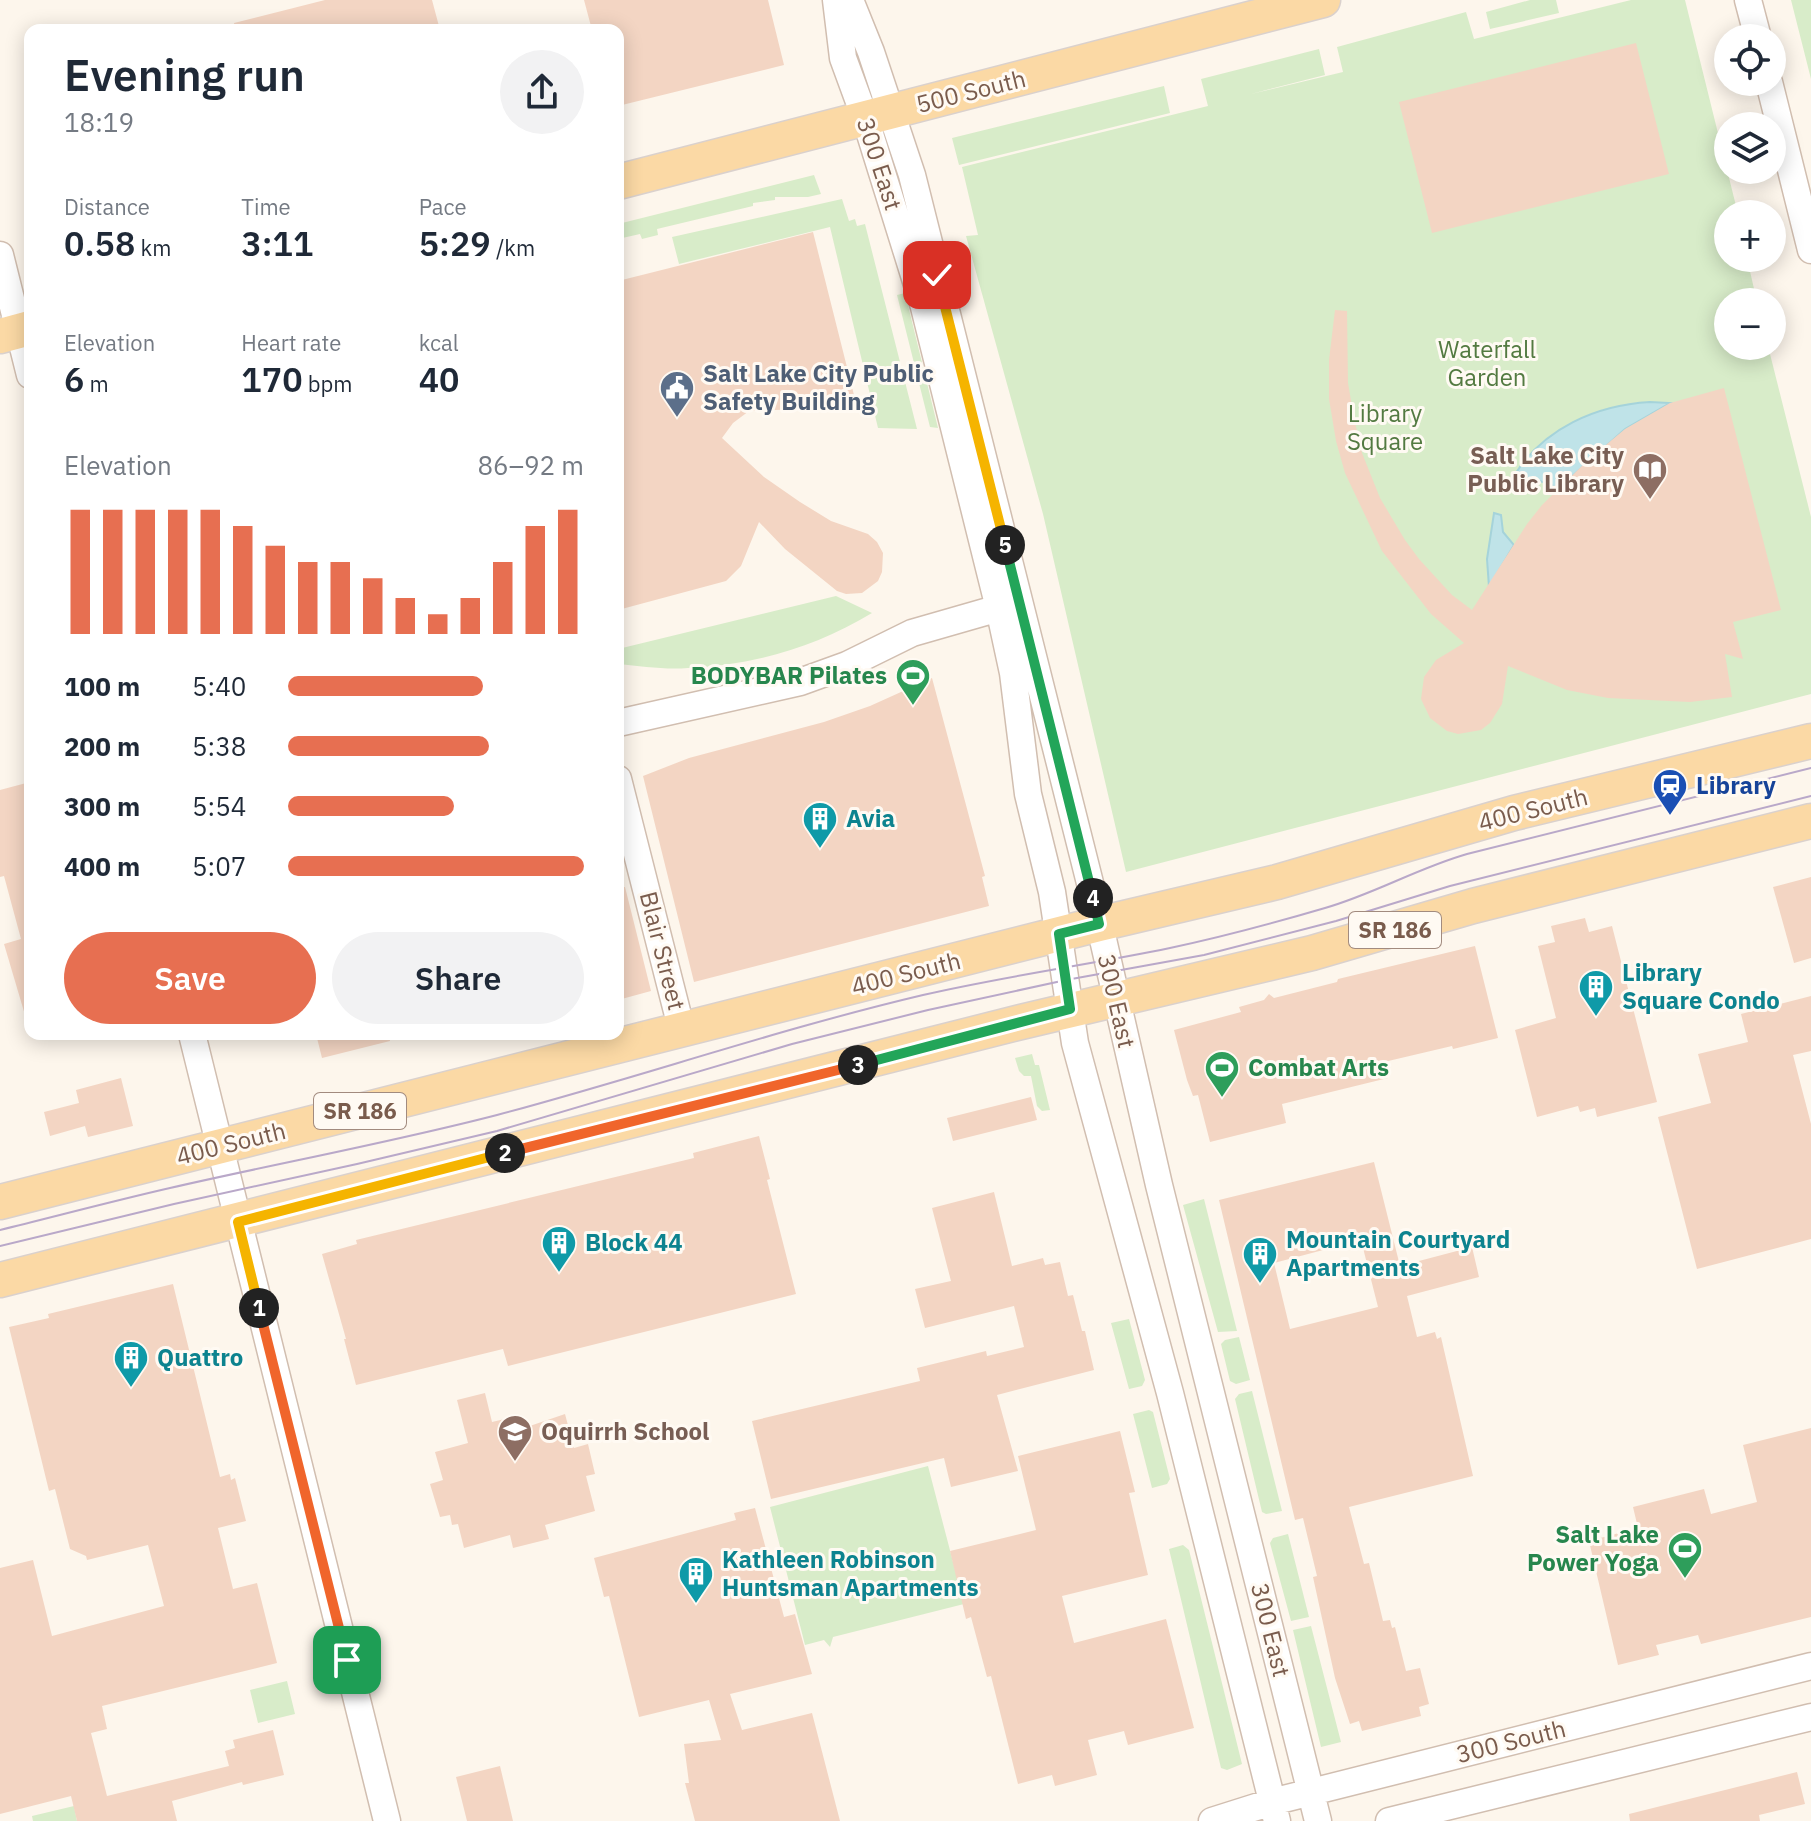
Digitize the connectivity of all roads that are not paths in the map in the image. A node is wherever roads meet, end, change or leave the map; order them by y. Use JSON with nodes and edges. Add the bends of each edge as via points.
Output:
{"nodes":[{"id":1,"x":836,"y":0,"type":"edge"},
{"id":2,"x":850,"y":0,"type":"edge"},
{"id":3,"x":1323,"y":0,"type":"edge"},
{"id":4,"x":1748,"y":0,"type":"edge"},
{"id":5,"x":1754,"y":24,"type":"edge"},
{"id":6,"x":1772,"y":96,"type":"edge"},
{"id":7,"x":879,"y":115,"type":"junction"},
{"id":8,"x":624,"y":180,"type":"edge"},
{"id":9,"x":1811,"y":250,"type":"edge"},
{"id":10,"x":0,"y":255,"type":"edge"},
{"id":11,"x":16,"y":332,"type":"edge"},
{"id":12,"x":24,"y":357,"type":"edge"},
{"id":13,"x":999,"y":608,"type":"junction"},
{"id":14,"x":624,"y":722,"type":"edge"},
{"id":15,"x":1811,"y":741,"type":"edge"},
{"id":16,"x":624,"y":803,"type":"edge"},
{"id":17,"x":1811,"y":821,"type":"edge"},
{"id":18,"x":1099,"y":924,"type":"junction"},
{"id":19,"x":1059,"y":934,"type":"junction"},
{"id":20,"x":1116,"y":999,"type":"junction"},
{"id":21,"x":1070,"y":1009,"type":"junction"},
{"id":22,"x":682,"y":1031,"type":"junction"},
{"id":23,"x":193,"y":1040,"type":"edge"},
{"id":24,"x":219,"y":1147,"type":"junction"},
{"id":25,"x":0,"y":1202,"type":"edge"},
{"id":26,"x":238,"y":1222,"type":"junction"},
{"id":27,"x":0,"y":1280,"type":"edge"},
{"id":28,"x":1811,"y":1666,"type":"edge"},
{"id":29,"x":1811,"y":1717,"type":"edge"},
{"id":30,"x":1310,"y":1793,"type":"junction"},
{"id":31,"x":1274,"y":1811,"type":"edge"},
{"id":32,"x":387,"y":1821,"type":"edge"},
{"id":33,"x":1212,"y":1821,"type":"edge"},
{"id":34,"x":1318,"y":1821,"type":"edge"},
{"id":35,"x":1389,"y":1821,"type":"edge"}],
"edges":[{"from":1,"to":7,"type":"street","name":"300 East","via":[[840,46]]},
{"from":2,"to":7,"type":"street","name":"300 East"},
{"from":3,"to":7,"type":"main road","name":"500 South"},
{"from":4,"to":5,"type":"street"},
{"from":6,"to":9,"type":"street"},
{"from":7,"to":8,"type":"main road","name":"500 South"},
{"from":7,"to":13,"type":"street","name":"300 East"},
{"from":7,"to":18,"type":"street","name":"300 East","via":[[919,201]]},
{"from":10,"to":11,"type":"street"},
{"from":11,"to":12,"type":"street"},
{"from":13,"to":14,"type":"street","via":[[912,633],[800,682]]},
{"from":13,"to":19,"type":"street","name":"300 East","via":[[1028,794]]},
{"from":15,"to":18,"type":"main road","name":"400 South","number":"SR 186","via":[[1514,813],[1277,882]]},
{"from":16,"to":22,"type":"street","name":"Blair Street"},
{"from":17,"to":20,"type":"main road","number":"SR 186","via":[[1473,906],[1312,953]]},
{"from":18,"to":19,"type":"main road","name":"400 South","number":"SR 186"},
{"from":18,"to":20,"type":"street","name":"300 East"},
{"from":19,"to":21,"type":"street","name":"300 East"},
{"from":19,"to":22,"type":"main road","name":"400 South","number":"SR 186"},
{"from":20,"to":21,"type":"main road","number":"SR 186"},
{"from":20,"to":30,"type":"street","name":"300 East"},
{"from":21,"to":26,"type":"main road","number":"SR 186"},
{"from":21,"to":31,"type":"street","name":"300 East"},
{"from":22,"to":24,"type":"main road","name":"400 South","number":"SR 186"},
{"from":23,"to":24,"type":"street"},
{"from":24,"to":25,"type":"main road","name":"400 South","number":"SR 186"},
{"from":24,"to":26,"type":"street"},
{"from":26,"to":27,"type":"main road","number":"SR 186"},
{"from":26,"to":32,"type":"street"},
{"from":28,"to":30,"type":"street","name":"300 South"},
{"from":29,"to":35,"type":"street","name":"300 South"},
{"from":30,"to":31,"type":"street","name":"300 South"},
{"from":30,"to":34,"type":"street","name":"300 East"},
{"from":31,"to":33,"type":"street","name":"300 South"}]}
